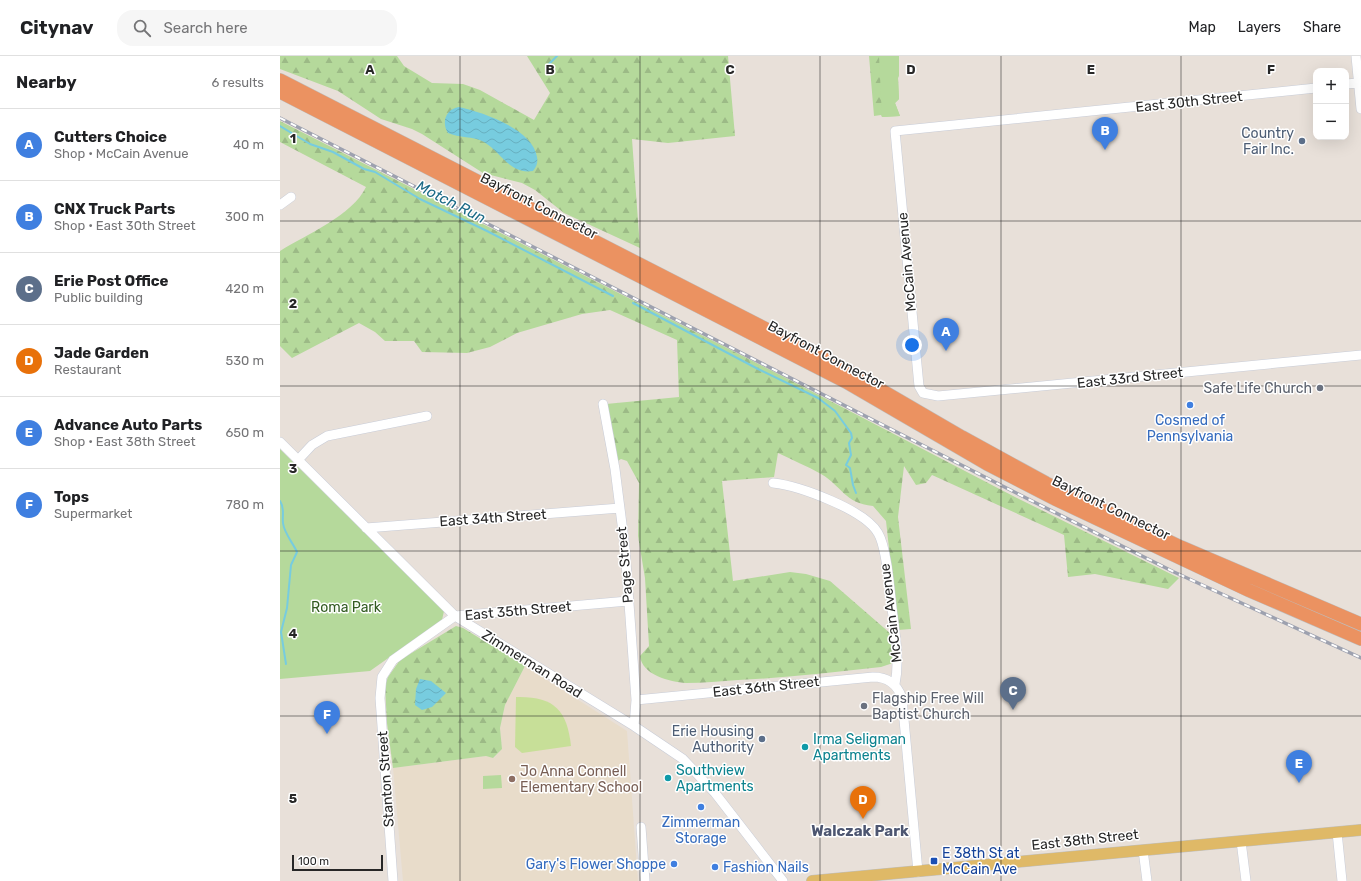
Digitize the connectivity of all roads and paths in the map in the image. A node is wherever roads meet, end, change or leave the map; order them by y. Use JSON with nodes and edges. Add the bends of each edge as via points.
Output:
{"nodes":[{"id":1,"x":1356,"y":56,"type":"edge"},
{"id":2,"x":280,"y":80,"type":"edge"},
{"id":3,"x":1358,"y":83,"type":"junction"},
{"id":4,"x":1349,"y":84,"type":"edge"},
{"id":5,"x":1313,"y":88,"type":"edge"},
{"id":6,"x":280,"y":92,"type":"edge"},
{"id":7,"x":1361,"y":109,"type":"edge"},
{"id":8,"x":895,"y":131,"type":"joint"},
{"id":9,"x":291,"y":197,"type":"dead end"},
{"id":10,"x":280,"y":205,"type":"edge"},
{"id":11,"x":1361,"y":355,"type":"edge"},
{"id":12,"x":923,"y":392,"type":"joint"},
{"id":13,"x":603,"y":404,"type":"dead end"},
{"id":14,"x":427,"y":416,"type":"dead end"},
{"id":15,"x":280,"y":442,"type":"edge"},
{"id":16,"x":298,"y":460,"type":"junction"},
{"id":17,"x":773,"y":482,"type":"dead end"},
{"id":18,"x":620,"y":508,"type":"junction"},
{"id":19,"x":366,"y":528,"type":"junction"},
{"id":20,"x":1263,"y":596,"type":"junction"},
{"id":21,"x":628,"y":601,"type":"junction"},
{"id":22,"x":455,"y":616,"type":"junction"},
{"id":23,"x":1358,"y":622,"type":"edge"},
{"id":24,"x":1361,"y":630,"type":"edge"},
{"id":25,"x":1361,"y":639,"type":"edge"},
{"id":26,"x":382,"y":677,"type":"joint"},
{"id":27,"x":895,"y":684,"type":"junction"},
{"id":28,"x":636,"y":700,"type":"junction"},
{"id":29,"x":634,"y":726,"type":"junction"},
{"id":30,"x":641,"y":827,"type":"dead end"},
{"id":31,"x":1361,"y":830,"type":"edge"},
{"id":32,"x":1337,"y":832,"type":"junction"},
{"id":33,"x":1242,"y":841,"type":"junction"},
{"id":34,"x":1143,"y":850,"type":"junction"},
{"id":35,"x":918,"y":872,"type":"junction"},
{"id":36,"x":393,"y":881,"type":"edge"},
{"id":37,"x":645,"y":881,"type":"edge"},
{"id":38,"x":783,"y":881,"type":"edge"},
{"id":39,"x":812,"y":881,"type":"edge"},
{"id":40,"x":1147,"y":881,"type":"edge"},
{"id":41,"x":1246,"y":881,"type":"edge"},
{"id":42,"x":1342,"y":881,"type":"edge"}],
"edges":[{"from":1,"to":3,"type":"street"},
{"from":2,"to":23,"type":"highway","name":"Bayfront Connector","via":[[852,373],[1046,483],[1181,546]]},
{"from":3,"to":4,"type":"street"},
{"from":3,"to":7,"type":"street"},
{"from":5,"to":8,"type":"street","name":"East 30th Street"},
{"from":6,"to":20,"type":"highway","name":"Bayfront Connector","via":[[839,379],[1017,480],[1096,520]]},
{"from":8,"to":12,"type":"street","name":"McCain Avenue","via":[[919,386]]},
{"from":9,"to":10,"type":"street"},
{"from":11,"to":12,"type":"street","name":"East 33rd Street","via":[[938,396]]},
{"from":13,"to":18,"type":"street","name":"Page Street"},
{"from":14,"to":16,"type":"street","via":[[327,436],[312,445]]},
{"from":15,"to":16,"type":"street","name":"Zimmerman Road"},
{"from":16,"to":19,"type":"street","name":"Zimmerman Road"},
{"from":17,"to":27,"type":"street","name":"McCain Avenue","via":[[832,500],[869,523],[879,534],[887,570],[897,664]]},
{"from":18,"to":19,"type":"street","name":"East 34th Street"},
{"from":18,"to":21,"type":"street","name":"Page Street"},
{"from":19,"to":22,"type":"street","name":"Zimmerman Road"},
{"from":20,"to":24,"type":"highway","via":[[1314,611]]},
{"from":20,"to":25,"type":"highway","name":"Bayfront Connector"},
{"from":21,"to":22,"type":"street","name":"East 35th Street"},
{"from":21,"to":28,"type":"street","name":"Page Street"},
{"from":22,"to":26,"type":"street","name":"East 35th Street","via":[[397,656],[388,665]]},
{"from":22,"to":29,"type":"street","name":"Zimmerman Road"},
{"from":26,"to":36,"type":"street","name":"Stanton Street","via":[[380,702]]},
{"from":27,"to":28,"type":"street","name":"East 36th Street","via":[[884,678],[873,677]]},
{"from":27,"to":35,"type":"street","name":"McCain Avenue","via":[[902,698]]},
{"from":28,"to":29,"type":"street","name":"Page Street"},
{"from":29,"to":38,"type":"street","name":"Zimmerman Road","via":[[694,769]]},
{"from":30,"to":37,"type":"street"},
{"from":31,"to":32,"type":"main road","name":"East 38th Street"},
{"from":32,"to":33,"type":"main road","name":"East 38th Street"},
{"from":32,"to":42,"type":"street"},
{"from":33,"to":34,"type":"main road","name":"East 38th Street"},
{"from":33,"to":41,"type":"street"},
{"from":34,"to":35,"type":"main road","name":"East 38th Street"},
{"from":34,"to":40,"type":"street"},
{"from":35,"to":39,"type":"main road","name":"East 38th Street"}]}
